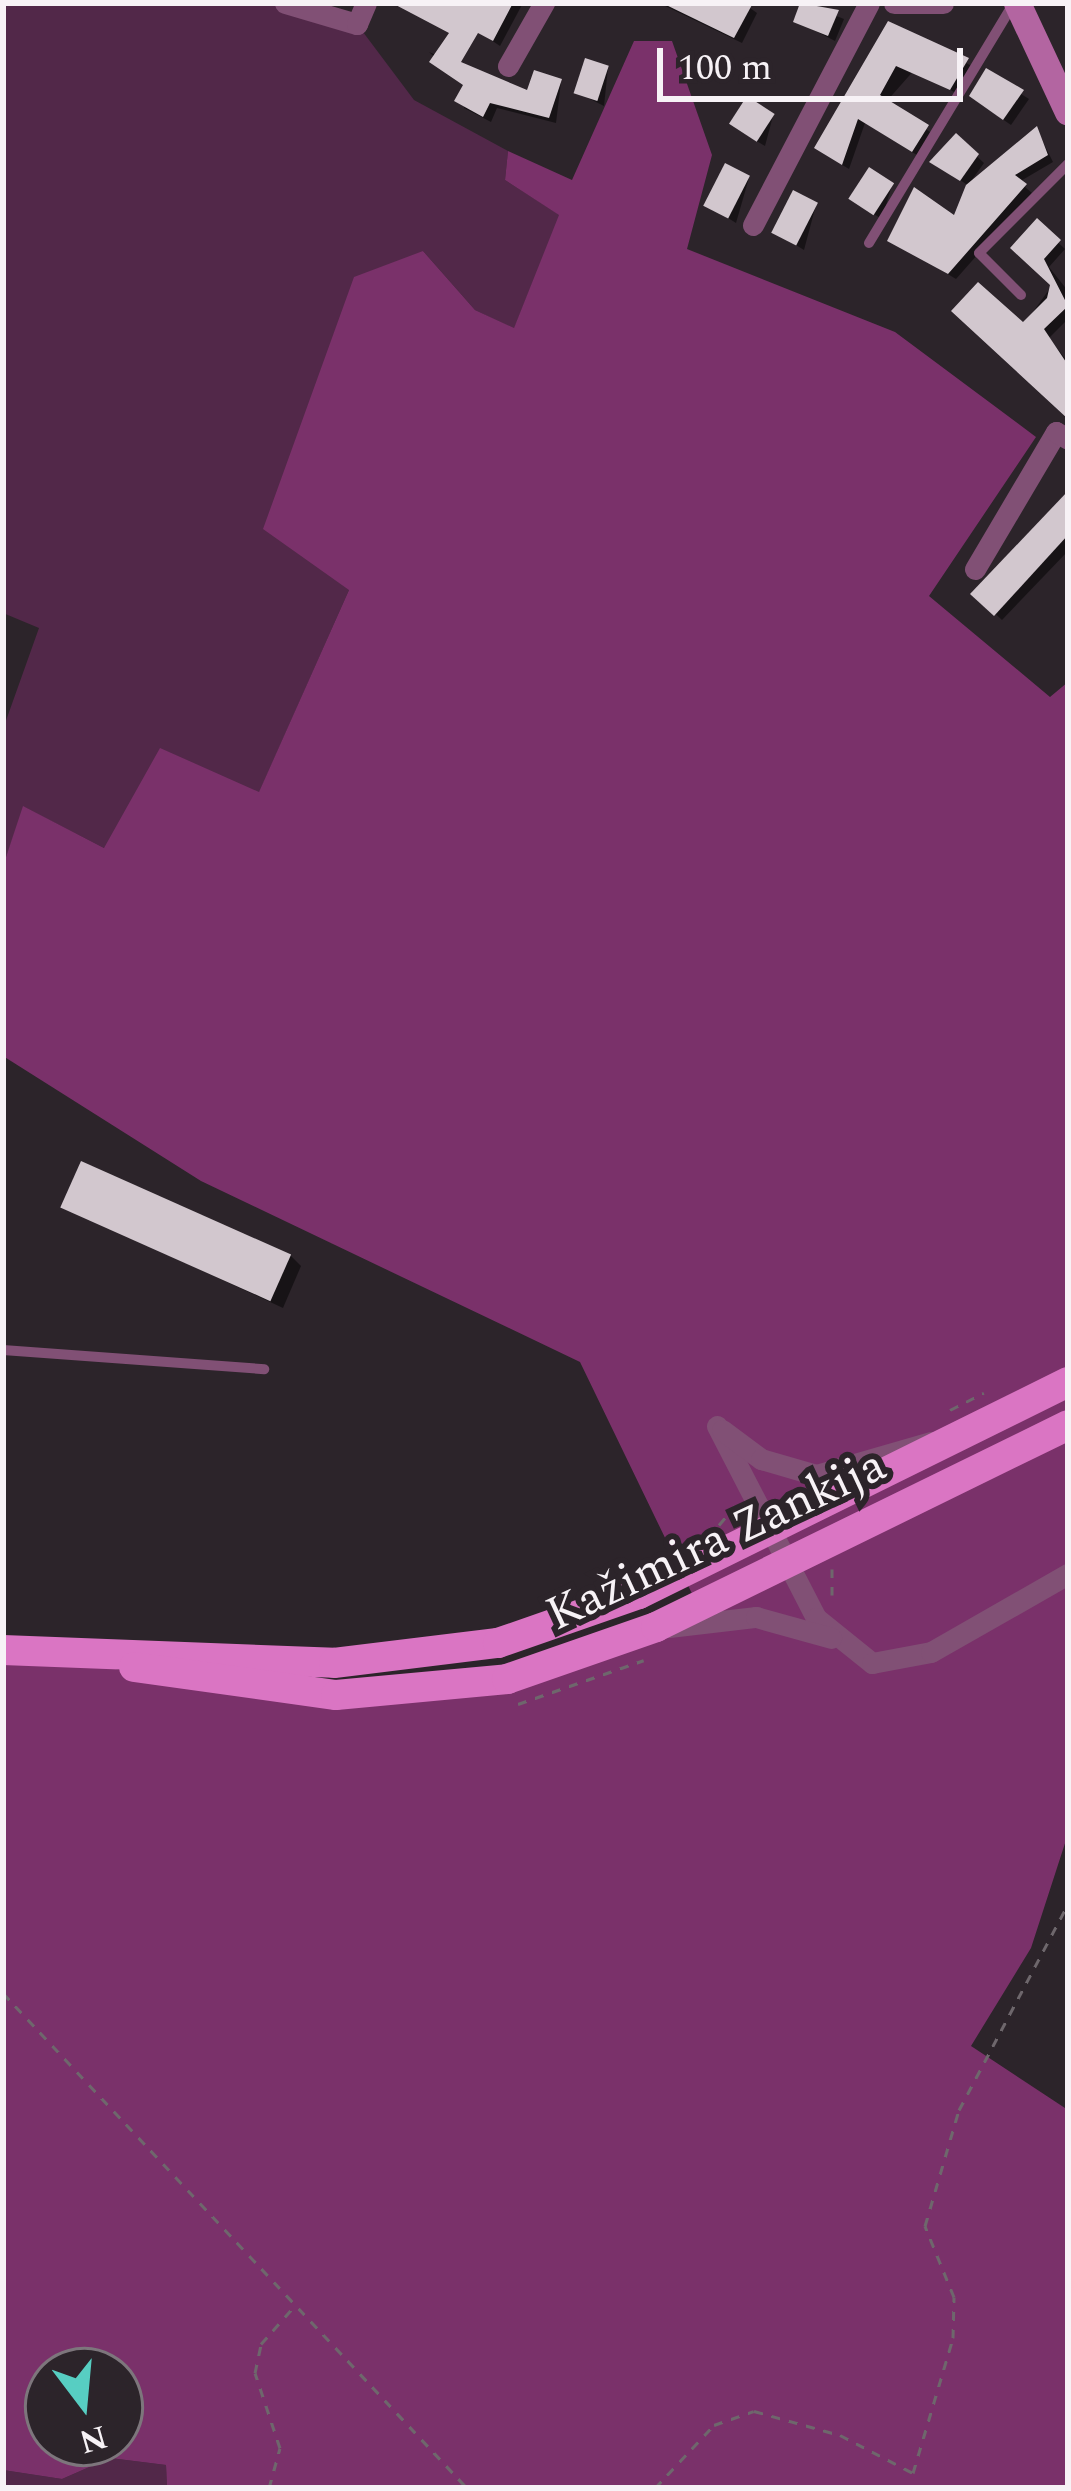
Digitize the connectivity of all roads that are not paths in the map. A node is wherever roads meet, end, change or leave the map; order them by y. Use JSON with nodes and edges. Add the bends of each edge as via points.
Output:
{"nodes":[{"id":1,"x":285,"y":3,"type":"edge"},
{"id":2,"x":366,"y":3,"type":"edge"},
{"id":3,"x":544,"y":3,"type":"edge"},
{"id":4,"x":869,"y":3,"type":"edge"},
{"id":5,"x":894,"y":3,"type":"edge"},
{"id":6,"x":943,"y":3,"type":"edge"},
{"id":7,"x":1016,"y":3,"type":"edge"},
{"id":8,"x":508,"y":66,"type":"dead end"},
{"id":9,"x":1068,"y":112,"type":"edge"},
{"id":10,"x":1068,"y":164,"type":"edge"},
{"id":11,"x":753,"y":225,"type":"dead end"},
{"id":12,"x":869,"y":243,"type":"dead end"},
{"id":13,"x":1022,"y":295,"type":"dead end"},
{"id":14,"x":1068,"y":440,"type":"edge"},
{"id":15,"x":974,"y":569,"type":"dead end"},
{"id":16,"x":3,"y":1350,"type":"edge"},
{"id":17,"x":264,"y":1369,"type":"dead end"},
{"id":18,"x":1068,"y":1382,"type":"edge"},
{"id":19,"x":1068,"y":1425,"type":"edge"},
{"id":20,"x":952,"y":1439,"type":"junction"},
{"id":21,"x":769,"y":1529,"type":"junction"},
{"id":22,"x":786,"y":1562,"type":"junction"},
{"id":23,"x":1068,"y":1574,"type":"edge"},
{"id":24,"x":656,"y":1627,"type":"junction"},
{"id":25,"x":837,"y":1640,"type":"junction"},
{"id":26,"x":3,"y":1651,"type":"edge"},
{"id":27,"x":105,"y":1660,"type":"junction"}],
"edges":[{"from":1,"to":2,"type":"street","via":[[357,24]]},
{"from":3,"to":8,"type":"street"},
{"from":4,"to":11,"type":"street"},
{"from":5,"to":6,"type":"street"},
{"from":7,"to":9,"type":"main road"},
{"from":7,"to":12,"type":"lane"},
{"from":10,"to":13,"type":"lane","via":[[980,253]]},
{"from":14,"to":15,"type":"street","via":[[1056,432]]},
{"from":16,"to":17,"type":"lane"},
{"from":18,"to":20,"type":"main road","name":"Kažimira Zankija"},
{"from":19,"to":22,"type":"main road","name":"Kažimira Zankija"},
{"from":20,"to":21,"type":"main road","name":"Kažimira Zankija"},
{"from":20,"to":21,"type":"street","via":[[816,1475],[761,1459],[717,1426]]},
{"from":21,"to":22,"type":"street"},
{"from":21,"to":27,"type":"main road","name":"Kažimira Zankija","via":[[603,1610],[447,1654]]},
{"from":22,"to":24,"type":"main road","name":"Kažimira Zankija"},
{"from":22,"to":25,"type":"street"},
{"from":23,"to":25,"type":"street","via":[[903,1661],[872,1663]]},
{"from":24,"to":25,"type":"street","via":[[756,1617]]},
{"from":24,"to":27,"type":"main road","name":"Kažimira Zankija","via":[[506,1679],[396,1694],[259,1690]]},
{"from":26,"to":27,"type":"main road","name":"Kažimira Zankija"}]}
